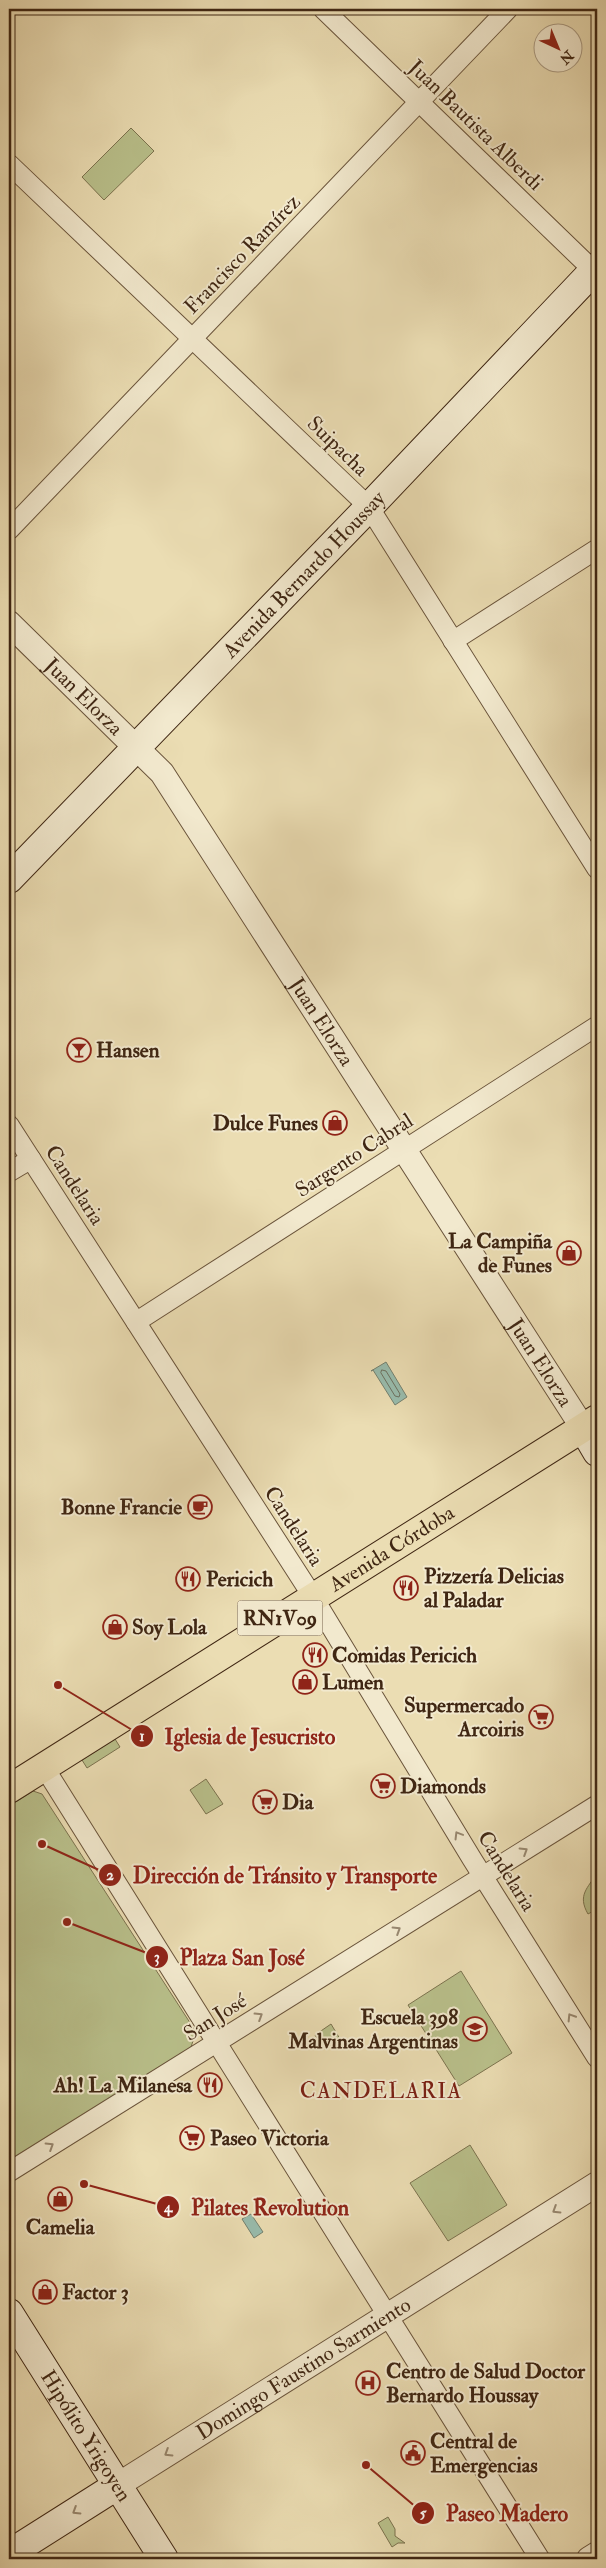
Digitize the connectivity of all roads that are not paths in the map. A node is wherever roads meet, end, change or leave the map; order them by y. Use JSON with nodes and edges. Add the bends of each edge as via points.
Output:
{"nodes":[{"id":1,"x":323,"y":9,"type":"edge"},
{"id":2,"x":508,"y":9,"type":"edge"},
{"id":3,"x":419,"y":101,"type":"junction"},
{"id":4,"x":11,"y":171,"type":"edge"},
{"id":5,"x":596,"y":270,"type":"edge"},
{"id":6,"x":192,"y":338,"type":"junction"},
{"id":7,"x":369,"y":507,"type":"junction"},
{"id":8,"x":9,"y":530,"type":"edge"},
{"id":9,"x":597,"y":549,"type":"edge"},
{"id":10,"x":9,"y":623,"type":"edge"},
{"id":11,"x":454,"y":641,"type":"junction"},
{"id":12,"x":136,"y":746,"type":"junction"},
{"id":13,"x":597,"y":869,"type":"edge"},
{"id":14,"x":9,"y":879,"type":"edge"},
{"id":15,"x":597,"y":1026,"type":"edge"},
{"id":16,"x":9,"y":1125,"type":"edge"},
{"id":17,"x":404,"y":1150,"type":"junction"},
{"id":18,"x":31,"y":1159,"type":"junction"},
{"id":19,"x":9,"y":1172,"type":"edge"},
{"id":20,"x":136,"y":1322,"type":"junction"},
{"id":21,"x":590,"y":1423,"type":"edge"},
{"id":22,"x":597,"y":1452,"type":"edge"},
{"id":23,"x":313,"y":1598,"type":"junction"},
{"id":24,"x":44,"y":1766,"type":"junction"},
{"id":25,"x":9,"y":1789,"type":"edge"},
{"id":26,"x":597,"y":1805,"type":"edge"},
{"id":27,"x":483,"y":1876,"type":"junction"},
{"id":28,"x":218,"y":2042,"type":"junction"},
{"id":29,"x":597,"y":2058,"type":"edge"},
{"id":30,"x":9,"y":2172,"type":"edge"},
{"id":31,"x":597,"y":2184,"type":"edge"},
{"id":32,"x":9,"y":2313,"type":"edge"},
{"id":33,"x":387,"y":2316,"type":"junction"},
{"id":34,"x":118,"y":2485,"type":"junction"},
{"id":35,"x":9,"y":2554,"type":"edge"},
{"id":36,"x":597,"y":2554,"type":"edge"},
{"id":37,"x":164,"y":2559,"type":"edge"},
{"id":38,"x":540,"y":2559,"type":"edge"},
{"id":39,"x":589,"y":2559,"type":"edge"}],
"edges":[{"from":1,"to":3,"type":"street","name":"Juan Bautista Alberdi"},
{"from":2,"to":3,"type":"street","name":"Francisco Ramírez"},
{"from":3,"to":5,"type":"street","name":"Juan Bautista Alberdi"},
{"from":3,"to":6,"type":"street","name":"Francisco Ramírez"},
{"from":4,"to":6,"type":"street","name":"Suipacha"},
{"from":5,"to":7,"type":"main road","name":"Avenida Bernardo Houssay"},
{"from":6,"to":7,"type":"street","name":"Suipacha"},
{"from":6,"to":8,"type":"street","name":"Francisco Ramírez"},
{"from":7,"to":11,"type":"street","name":"Suipacha"},
{"from":7,"to":12,"type":"main road","name":"Avenida Bernardo Houssay"},
{"from":9,"to":11,"type":"street"},
{"from":10,"to":12,"type":"street","name":"Juan Elorza"},
{"from":11,"to":13,"type":"street","name":"Suipacha"},
{"from":12,"to":14,"type":"main road","name":"Avenida Bernardo Houssay"},
{"from":12,"to":17,"type":"street","name":"Juan Elorza","via":[[162,773]]},
{"from":15,"to":17,"type":"street","name":"Sargento Cabral"},
{"from":16,"to":18,"type":"street","name":"Candelaria"},
{"from":17,"to":20,"type":"street","name":"Sargento Cabral"},
{"from":17,"to":21,"type":"street","name":"Juan Elorza"},
{"from":18,"to":19,"type":"street"},
{"from":18,"to":20,"type":"street","name":"Candelaria"},
{"from":20,"to":23,"type":"street","name":"Candelaria"},
{"from":21,"to":22,"type":"main road","name":"Juan Elorza"},
{"from":21,"to":23,"type":"main road","name":"Avenida Córdoba","number":"RN1V09"},
{"from":23,"to":24,"type":"main road","name":"Avenida Córdoba","number":"RN1V09"},
{"from":27,"to":23,"type":"street","name":"Candelaria","one_way":true},
{"from":24,"to":25,"type":"main road","name":"Avenida Córdoba","number":"RN1V09"},
{"from":24,"to":28,"type":"street"},
{"from":27,"to":26,"type":"street","name":"San José","one_way":true},
{"from":28,"to":27,"type":"street","name":"San José","one_way":true},
{"from":29,"to":27,"type":"street","name":"Candelaria","one_way":true},
{"from":30,"to":28,"type":"street","name":"San José","one_way":true},
{"from":28,"to":33,"type":"street"},
{"from":31,"to":33,"type":"street","name":"Domingo Faustino Sarmiento","one_way":true},
{"from":32,"to":34,"type":"main road","name":"Hipólito Yrigoyen"},
{"from":33,"to":34,"type":"street","name":"Domingo Faustino Sarmiento","one_way":true},
{"from":33,"to":38,"type":"street"},
{"from":34,"to":35,"type":"main road","name":"Domingo Faustino Sarmiento","one_way":true},
{"from":34,"to":37,"type":"main road","name":"Hipólito Yrigoyen"},
{"from":36,"to":39,"type":"street"}]}
